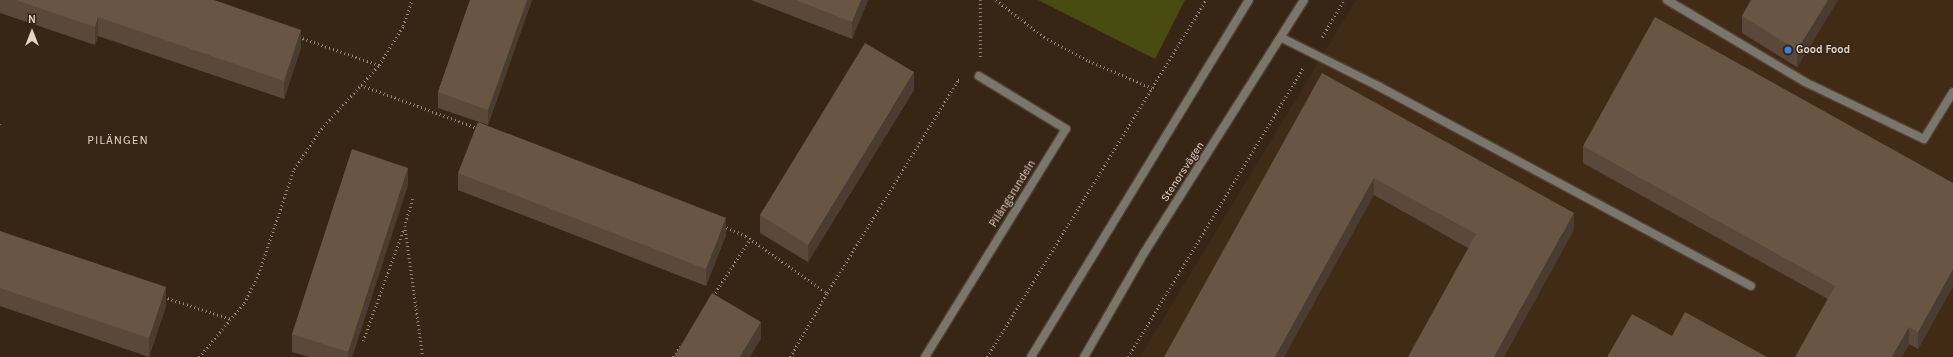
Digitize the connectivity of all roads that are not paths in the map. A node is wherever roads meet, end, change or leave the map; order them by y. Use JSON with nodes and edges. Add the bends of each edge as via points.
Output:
{"nodes":[{"id":1,"x":1249,"y":0,"type":"edge"},
{"id":2,"x":1304,"y":0,"type":"edge"},
{"id":3,"x":1667,"y":0,"type":"edge"},
{"id":4,"x":1282,"y":38,"type":"junction"},
{"id":5,"x":979,"y":76,"type":"road end"},
{"id":6,"x":1953,"y":92,"type":"edge"},
{"id":7,"x":1751,"y":286,"type":"dead end"},
{"id":8,"x":925,"y":357,"type":"edge"},
{"id":9,"x":1030,"y":357,"type":"edge"},
{"id":10,"x":1084,"y":357,"type":"edge"}],
"edges":[{"from":1,"to":9,"type":"street"},
{"from":2,"to":4,"type":"street","name":"Stenorsvägen"},
{"from":3,"to":6,"type":"street","via":[[1805,82],[1924,139]]},
{"from":4,"to":7,"type":"street","via":[[1378,86]]},
{"from":4,"to":10,"type":"street","name":"Stenorsvägen","via":[[1144,254]]},
{"from":5,"to":8,"type":"street","name":"Pilängsrundeln","via":[[1066,129]]}]}
